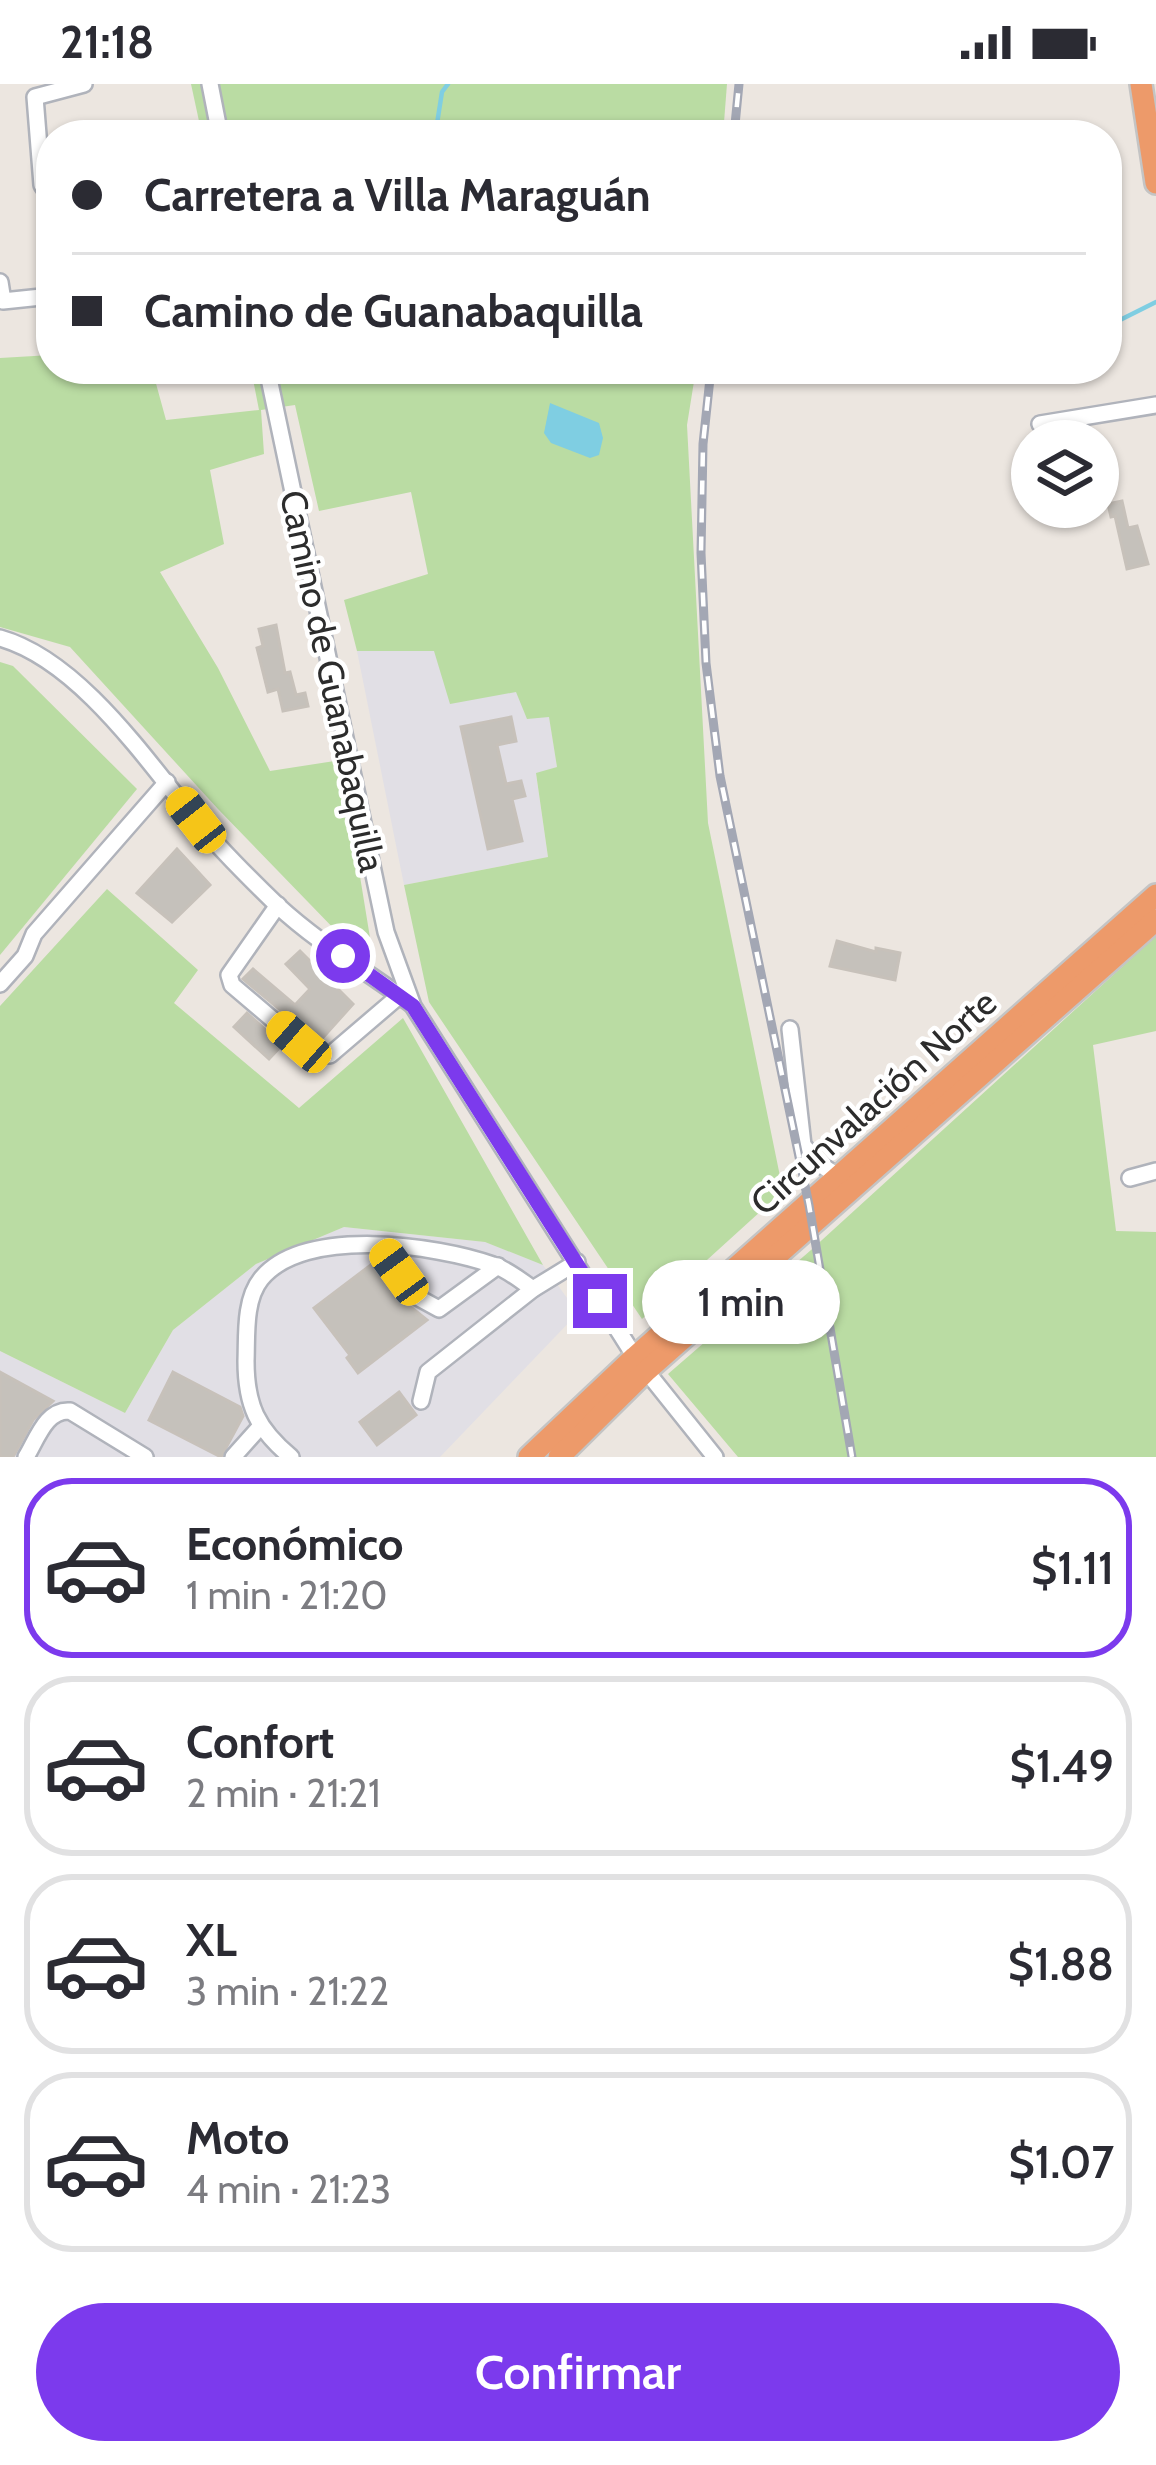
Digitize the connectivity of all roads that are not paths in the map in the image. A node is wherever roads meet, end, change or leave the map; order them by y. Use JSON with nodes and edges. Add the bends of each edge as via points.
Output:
{"nodes":[{"id":1,"x":84,"y":84,"type":"edge"},
{"id":2,"x":209,"y":84,"type":"edge"},
{"id":3,"x":1141,"y":84,"type":"edge"},
{"id":4,"x":37,"y":120,"type":"edge"},
{"id":5,"x":217,"y":120,"type":"edge"},
{"id":6,"x":1156,"y":183,"type":"edge"},
{"id":7,"x":0,"y":282,"type":"edge"},
{"id":8,"x":36,"y":298,"type":"edge"},
{"id":9,"x":270,"y":384,"type":"edge"},
{"id":10,"x":1156,"y":405,"type":"edge"},
{"id":11,"x":1064,"y":420,"type":"edge"},
{"id":12,"x":0,"y":638,"type":"edge"},
{"id":13,"x":167,"y":782,"type":"junction"},
{"id":14,"x":1156,"y":895,"type":"edge"},
{"id":15,"x":278,"y":905,"type":"junction"},
{"id":16,"x":1156,"y":920,"type":"edge"},
{"id":17,"x":0,"y":984,"type":"edge"},
{"id":18,"x":406,"y":1001,"type":"junction"},
{"id":19,"x":790,"y":1028,"type":"dead end"},
{"id":20,"x":1156,"y":1171,"type":"edge"},
{"id":21,"x":839,"y":1177,"type":"junction"},
{"id":22,"x":1130,"y":1178,"type":"dead end"},
{"id":23,"x":381,"y":1247,"type":"junction"},
{"id":24,"x":577,"y":1262,"type":"junction"},
{"id":25,"x":498,"y":1266,"type":"junction"},
{"id":26,"x":533,"y":1289,"type":"junction"},
{"id":27,"x":640,"y":1365,"type":"junction"},
{"id":28,"x":421,"y":1401,"type":"dead end"},
{"id":29,"x":259,"y":1428,"type":"junction"},
{"id":30,"x":26,"y":1457,"type":"edge"},
{"id":31,"x":145,"y":1457,"type":"edge"},
{"id":32,"x":233,"y":1457,"type":"edge"},
{"id":33,"x":291,"y":1457,"type":"edge"},
{"id":34,"x":529,"y":1457,"type":"edge"},
{"id":35,"x":559,"y":1457,"type":"edge"},
{"id":36,"x":715,"y":1457,"type":"edge"}],
"edges":[{"from":1,"to":4,"type":"street","via":[[35,97]]},
{"from":2,"to":5,"type":"street"},
{"from":3,"to":6,"type":"highway"},
{"from":7,"to":8,"type":"street","via":[[3,301]]},
{"from":9,"to":18,"type":"street","name":"Camino de Guanabaquilla"},
{"from":10,"to":11,"type":"street"},
{"from":12,"to":13,"type":"street","via":[[33,650],[73,681]]},
{"from":13,"to":15,"type":"street"},
{"from":13,"to":17,"type":"street"},
{"from":14,"to":21,"type":"highway","name":"Circunvalación Norte"},
{"from":15,"to":18,"type":"street"},
{"from":15,"to":18,"type":"street","via":[[229,975],[312,1053],[330,1055]]},
{"from":16,"to":27,"type":"highway","name":"Circunvalación Norte"},
{"from":18,"to":24,"type":"street","name":"Camino de Guanabaquilla"},
{"from":19,"to":21,"type":"street","via":[[803,1145]]},
{"from":20,"to":22,"type":"street"},
{"from":21,"to":27,"type":"highway","name":"Circunvalación Norte"},
{"from":23,"to":25,"type":"street"},
{"from":23,"to":25,"type":"street","via":[[417,1297],[439,1309]]},
{"from":23,"to":29,"type":"street","via":[[348,1244],[299,1255],[262,1278],[247,1327],[246,1382]]},
{"from":24,"to":26,"type":"street"},
{"from":24,"to":27,"type":"street","name":"Camino de Guanabaquilla"},
{"from":25,"to":26,"type":"street"},
{"from":26,"to":28,"type":"street","via":[[428,1372]]},
{"from":27,"to":34,"type":"highway","name":"Circunvalación Norte"},
{"from":27,"to":35,"type":"highway","name":"Circunvalación Norte"},
{"from":27,"to":36,"type":"street","name":"Camino de Guanabaquilla"},
{"from":29,"to":32,"type":"street"},
{"from":29,"to":33,"type":"street"},
{"from":30,"to":31,"type":"street","via":[[60,1410]]}]}
